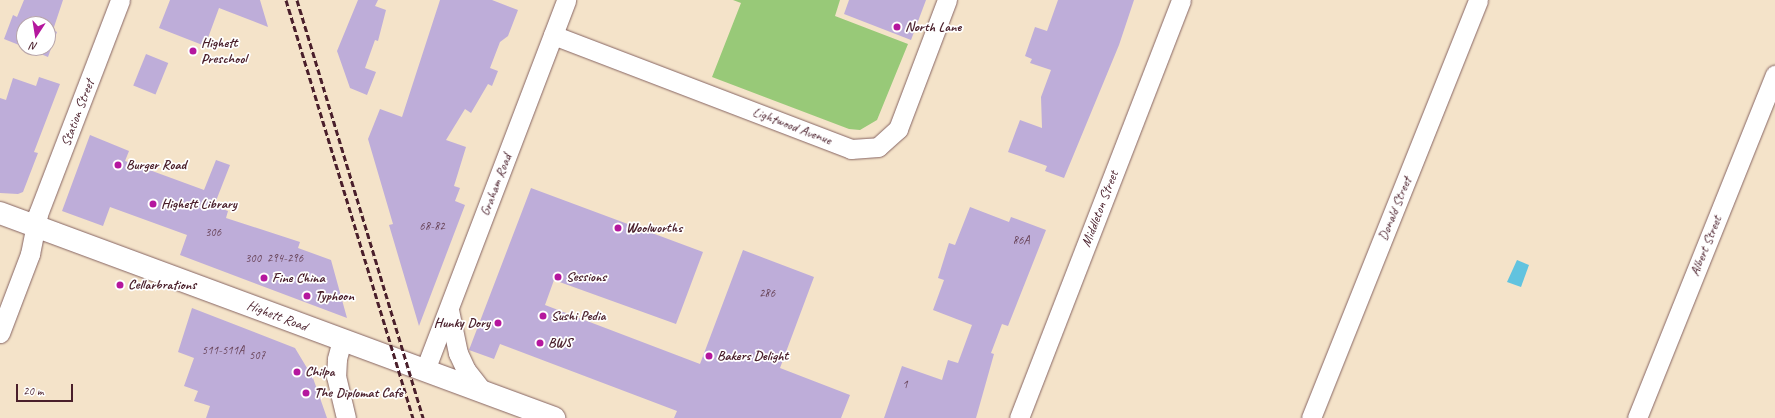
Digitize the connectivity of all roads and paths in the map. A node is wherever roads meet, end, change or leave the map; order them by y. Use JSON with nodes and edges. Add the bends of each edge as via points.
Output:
{"nodes":[{"id":1,"x":120,"y":0,"type":"edge"},
{"id":2,"x":566,"y":0,"type":"edge"},
{"id":3,"x":947,"y":0,"type":"edge"},
{"id":4,"x":1181,"y":0,"type":"edge"},
{"id":5,"x":1478,"y":0,"type":"edge"},
{"id":6,"x":553,"y":35,"type":"junction"},
{"id":7,"x":1775,"y":75,"type":"edge"},
{"id":8,"x":0,"y":213,"type":"edge"},
{"id":9,"x":36,"y":226,"type":"junction"},
{"id":10,"x":449,"y":310,"type":"junction"},
{"id":11,"x":0,"y":333,"type":"edge"},
{"id":12,"x":342,"y":340,"type":"junction"},
{"id":13,"x":425,"y":370,"type":"junction"},
{"id":14,"x":483,"y":392,"type":"junction"},
{"id":15,"x":346,"y":418,"type":"edge"},
{"id":16,"x":554,"y":418,"type":"edge"},
{"id":17,"x":1019,"y":418,"type":"edge"},
{"id":18,"x":1311,"y":418,"type":"edge"},
{"id":19,"x":1638,"y":418,"type":"edge"}],
"edges":[{"from":1,"to":9,"type":"street","name":"Station Street","via":[[38,214]]},
{"from":2,"to":6,"type":"street","name":"Graham Road"},
{"from":3,"to":6,"type":"street","name":"Lightwood Avenue","via":[[898,129],[878,147],[851,149]]},
{"from":4,"to":17,"type":"street","name":"Middleton Street"},
{"from":5,"to":18,"type":"street","name":"Donald Street"},
{"from":6,"to":10,"type":"street","name":"Graham Road"},
{"from":7,"to":19,"type":"street","name":"Albert Street"},
{"from":8,"to":9,"type":"street","name":"Highett Road"},
{"from":9,"to":11,"type":"street","name":"Station Street","via":[[30,254]]},
{"from":9,"to":12,"type":"street","name":"Highett Road"},
{"from":10,"to":13,"type":"street","name":"Graham Road"},
{"from":10,"to":14,"type":"street","via":[[458,353],[466,370]]},
{"from":12,"to":13,"type":"street","name":"Highett Road"},
{"from":12,"to":15,"type":"street","via":[[336,376]]},
{"from":13,"to":14,"type":"street","name":"Highett Road"},
{"from":14,"to":16,"type":"street","name":"Highett Road"}]}
